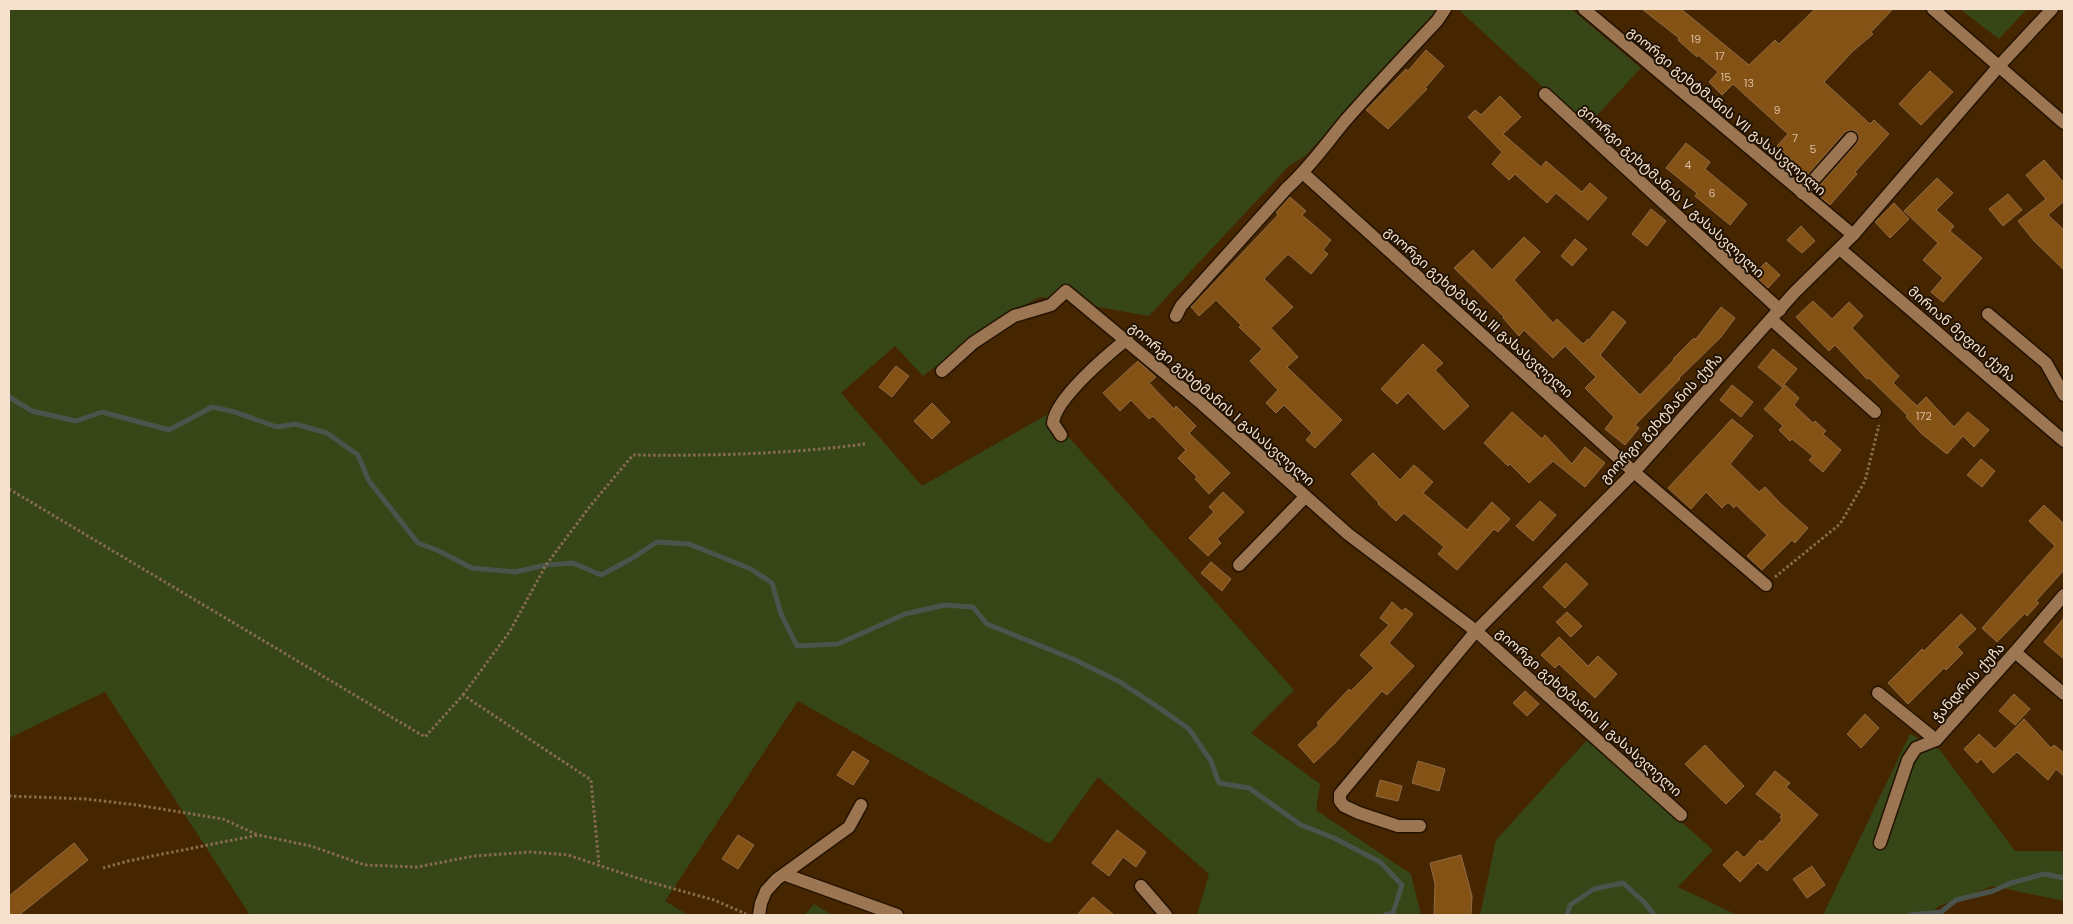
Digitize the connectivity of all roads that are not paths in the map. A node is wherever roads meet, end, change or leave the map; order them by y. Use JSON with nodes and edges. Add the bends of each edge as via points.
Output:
{"nodes":[{"id":1,"x":1445,"y":9,"type":"edge"},
{"id":2,"x":1584,"y":9,"type":"edge"},
{"id":3,"x":1933,"y":9,"type":"edge"},
{"id":4,"x":2052,"y":9,"type":"edge"},
{"id":5,"x":1999,"y":66,"type":"junction"},
{"id":6,"x":1544,"y":94,"type":"dead end"},
{"id":7,"x":2064,"y":123,"type":"edge"},
{"id":8,"x":1851,"y":138,"type":"dead end"},
{"id":9,"x":1303,"y":173,"type":"junction"},
{"id":10,"x":1802,"y":193,"type":"junction"},
{"id":11,"x":1852,"y":235,"type":"junction"},
{"id":12,"x":1840,"y":249,"type":"junction"},
{"id":13,"x":1988,"y":314,"type":"dead end"},
{"id":14,"x":1776,"y":315,"type":"junction"},
{"id":15,"x":1176,"y":316,"type":"dead end"},
{"id":16,"x":1127,"y":339,"type":"junction"},
{"id":17,"x":942,"y":371,"type":"dead end"},
{"id":18,"x":2064,"y":394,"type":"edge"},
{"id":19,"x":1875,"y":412,"type":"road end"},
{"id":20,"x":1061,"y":435,"type":"dead end"},
{"id":21,"x":2064,"y":442,"type":"edge"},
{"id":22,"x":1634,"y":472,"type":"junction"},
{"id":23,"x":1305,"y":497,"type":"junction"},
{"id":24,"x":1239,"y":565,"type":"dead end"},
{"id":25,"x":1766,"y":585,"type":"road end"},
{"id":26,"x":2064,"y":595,"type":"edge"},
{"id":27,"x":1476,"y":631,"type":"junction"},
{"id":28,"x":2016,"y":652,"type":"junction"},
{"id":29,"x":1878,"y":693,"type":"dead end"},
{"id":30,"x":2064,"y":694,"type":"edge"},
{"id":31,"x":1936,"y":740,"type":"junction"},
{"id":32,"x":862,"y":805,"type":"dead end"},
{"id":33,"x":1681,"y":815,"type":"dead end"},
{"id":34,"x":1420,"y":826,"type":"dead end"},
{"id":35,"x":1880,"y":843,"type":"dead end"},
{"id":36,"x":786,"y":875,"type":"junction"},
{"id":37,"x":1141,"y":886,"type":"dead end"},
{"id":38,"x":759,"y":915,"type":"edge"},
{"id":39,"x":897,"y":915,"type":"edge"},
{"id":40,"x":1166,"y":915,"type":"edge"}],
"edges":[{"from":1,"to":9,"type":"street"},
{"from":2,"to":10,"type":"street","name":"გიორგი გეხტმანის VII გასასვლელი"},
{"from":3,"to":5,"type":"street"},
{"from":4,"to":5,"type":"street","name":"გიორგი გეხტმანის ქუჩა"},
{"from":5,"to":7,"type":"street"},
{"from":5,"to":11,"type":"street","name":"გიორგი გეხტმანის ქუჩა"},
{"from":6,"to":14,"type":"street","name":"გიორგი გეხტმანის V გასასვლელი"},
{"from":8,"to":10,"type":"street"},
{"from":9,"to":15,"type":"street","via":[[1180,306]]},
{"from":9,"to":22,"type":"street","name":"გიორგი გეხტმანის III გასასვლელი"},
{"from":10,"to":11,"type":"street","name":"გიორგი გეხტმანის VII გასასვლელი"},
{"from":11,"to":12,"type":"street","name":"გიორგი გეხტმანის ქუჩა"},
{"from":12,"to":14,"type":"street","name":"გიორგი გეხტმანის ქუჩა"},
{"from":12,"to":21,"type":"street","name":"მირიან მეფის ქუჩა"},
{"from":13,"to":18,"type":"street","via":[[2046,363]]},
{"from":14,"to":19,"type":"street","name":"გიორგი გეხტმანის V გასასვლელი"},
{"from":14,"to":22,"type":"street","name":"გიორგი გეხტმანის ქუჩა"},
{"from":16,"to":17,"type":"street","name":"გიორგი გეხტმანის I გასასვლელი","via":[[1066,291],[1051,305],[1005,321],[973,342]]},
{"from":16,"to":20,"type":"street","via":[[1072,390],[1055,412],[1053,423]]},
{"from":16,"to":23,"type":"street","name":"გიორგი გეხტმანის I გასასვლელი"},
{"from":22,"to":25,"type":"street","name":"გიორგი გეხტმანის III გასასვლელი"},
{"from":22,"to":27,"type":"street","name":"გიორგი გეხტმანის ქუჩა"},
{"from":23,"to":24,"type":"street"},
{"from":23,"to":27,"type":"street","name":"გიორგი გეხტმანის I გასასვლელი","via":[[1348,534]]},
{"from":26,"to":28,"type":"street","name":"ჭანდრის ქუჩა"},
{"from":27,"to":33,"type":"street","name":"გიორგი გეხტმანის II გასასვლელი"},
{"from":27,"to":34,"type":"street","name":"გიორგი გეხტმანის ქუჩა","via":[[1340,794],[1344,806],[1398,826]]},
{"from":28,"to":30,"type":"street"},
{"from":28,"to":31,"type":"street","name":"ჭანდრის ქუჩა"},
{"from":29,"to":31,"type":"street"},
{"from":31,"to":35,"type":"street","name":"ჭანდრის ქუჩა","via":[[1916,748],[1908,760]]},
{"from":32,"to":36,"type":"street","via":[[849,827]]},
{"from":36,"to":38,"type":"street","via":[[766,891]]},
{"from":36,"to":39,"type":"street"},
{"from":37,"to":40,"type":"street"}]}
